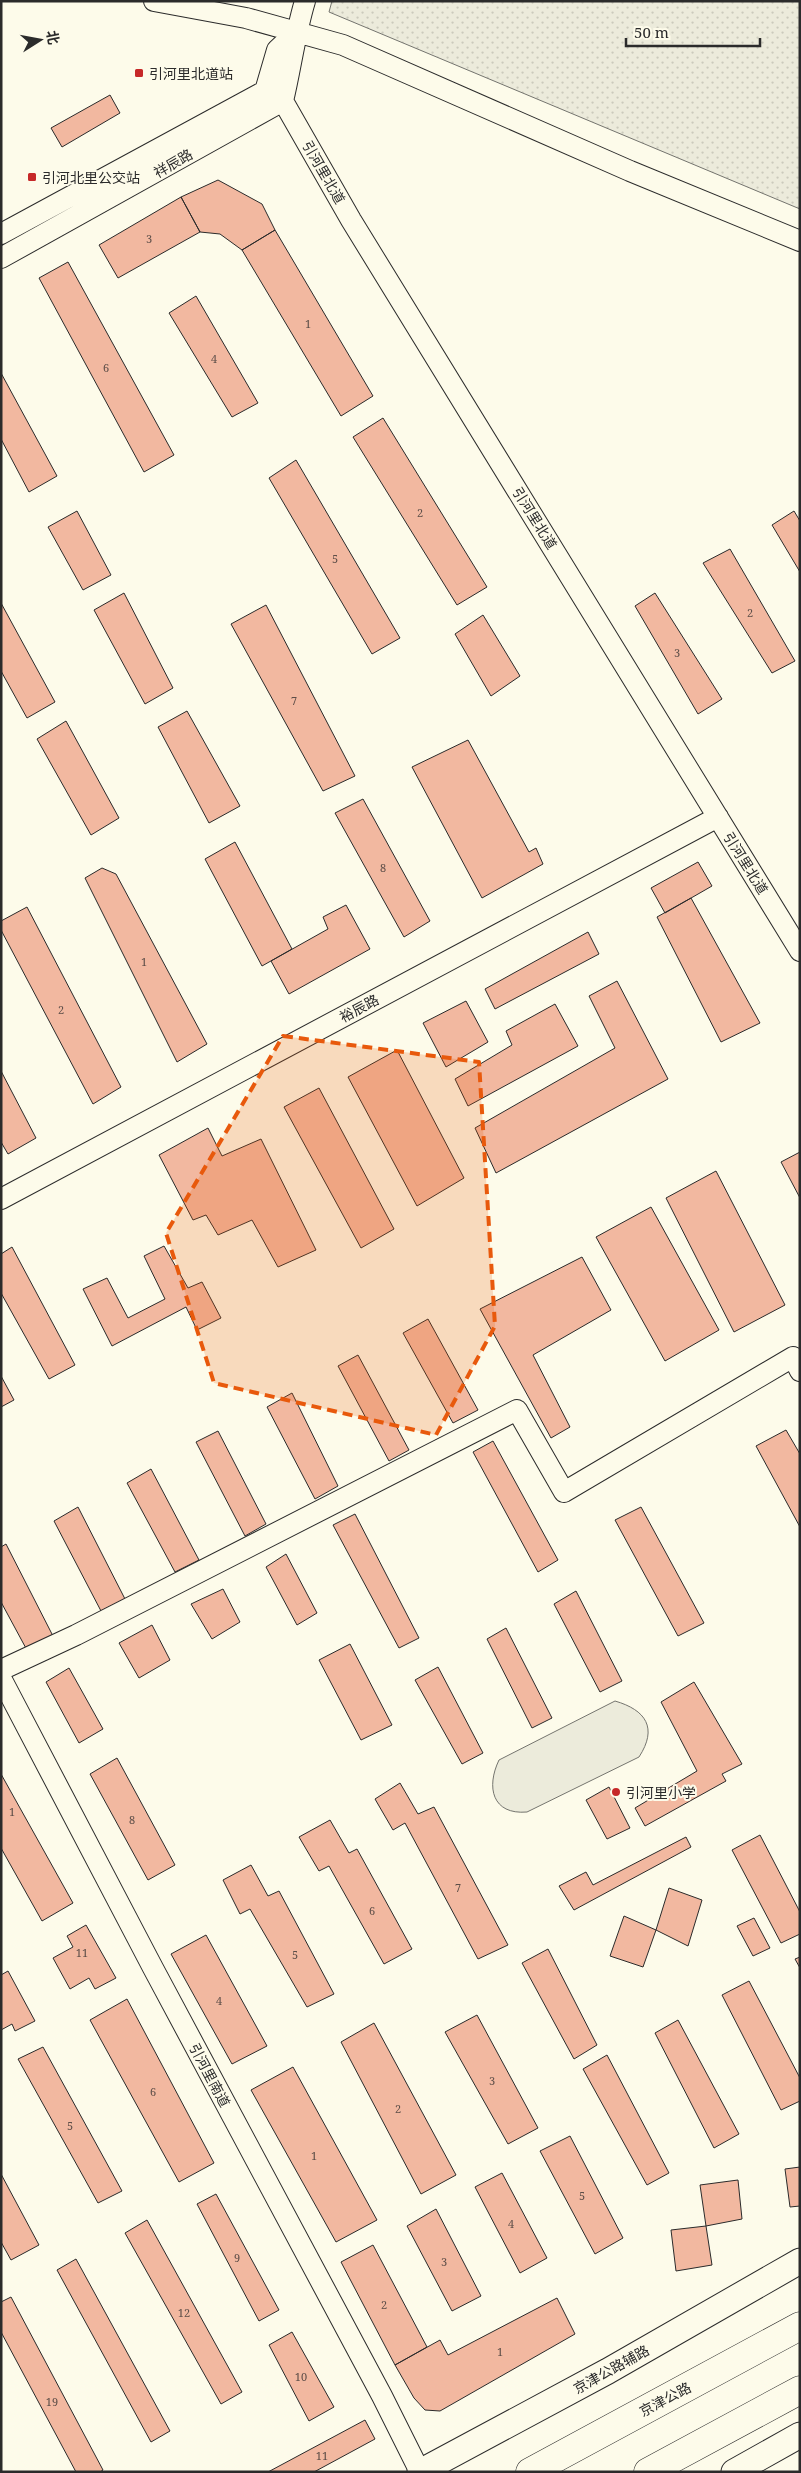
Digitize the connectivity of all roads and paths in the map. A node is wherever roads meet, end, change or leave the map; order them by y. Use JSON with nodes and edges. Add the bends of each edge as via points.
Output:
{"nodes":[{"id":1,"x":154,"y":1,"type":"edge"},
{"id":2,"x":305,"y":1,"type":"edge"},
{"id":3,"x":296,"y":32,"type":"junction"},
{"id":4,"x":265,"y":90,"type":"junction"},
{"id":5,"x":283,"y":101,"type":"junction"},
{"id":6,"x":1,"y":234,"type":"edge"},
{"id":7,"x":800,"y":241,"type":"edge"},
{"id":8,"x":1,"y":258,"type":"edge"},
{"id":9,"x":718,"y":817,"type":"junction"},
{"id":10,"x":800,"y":951,"type":"edge"},
{"id":11,"x":1,"y":1199,"type":"edge"},
{"id":12,"x":800,"y":1371,"type":"edge"},
{"id":13,"x":1,"y":1670,"type":"edge"},
{"id":14,"x":1,"y":1678,"type":"edge"},
{"id":15,"x":800,"y":2261,"type":"edge"},
{"id":16,"x":800,"y":2326,"type":"edge"},
{"id":17,"x":800,"y":2390,"type":"edge"},
{"id":18,"x":800,"y":2435,"type":"edge"},
{"id":19,"x":420,"y":2472,"type":"edge"},
{"id":20,"x":530,"y":2472,"type":"edge"},
{"id":21,"x":648,"y":2472,"type":"edge"},
{"id":22,"x":734,"y":2472,"type":"edge"}],
"edges":[{"from":1,"to":3,"type":"street","via":[[246,18]]},
{"from":2,"to":3,"type":"street"},
{"from":3,"to":4,"type":"street","via":[[277,50]]},
{"from":3,"to":5,"type":"street"},
{"from":3,"to":7,"type":"street","via":[[342,45],[630,171]]},
{"from":4,"to":5,"type":"street","name":"引河里北道"},
{"from":4,"to":6,"type":"street","name":"祥辰路"},
{"from":5,"to":8,"type":"street","name":"祥辰路"},
{"from":5,"to":9,"type":"street","name":"引河里北道","via":[[351,220]]},
{"from":9,"to":10,"type":"street","name":"引河里北道"},
{"from":9,"to":11,"type":"street","name":"裕辰路"},
{"from":12,"to":13,"type":"street","via":[[793,1358],[564,1492],[517,1410]]},
{"from":14,"to":19,"type":"street","name":"引河里南道","via":[[386,2402]]},
{"from":15,"to":19,"type":"main road","name":"京津公路辅路","via":[[608,2371]]},
{"from":16,"to":20,"type":"highway","name":"京津公路"},
{"from":17,"to":21,"type":"highway"},
{"from":18,"to":22,"type":"main road"}]}
